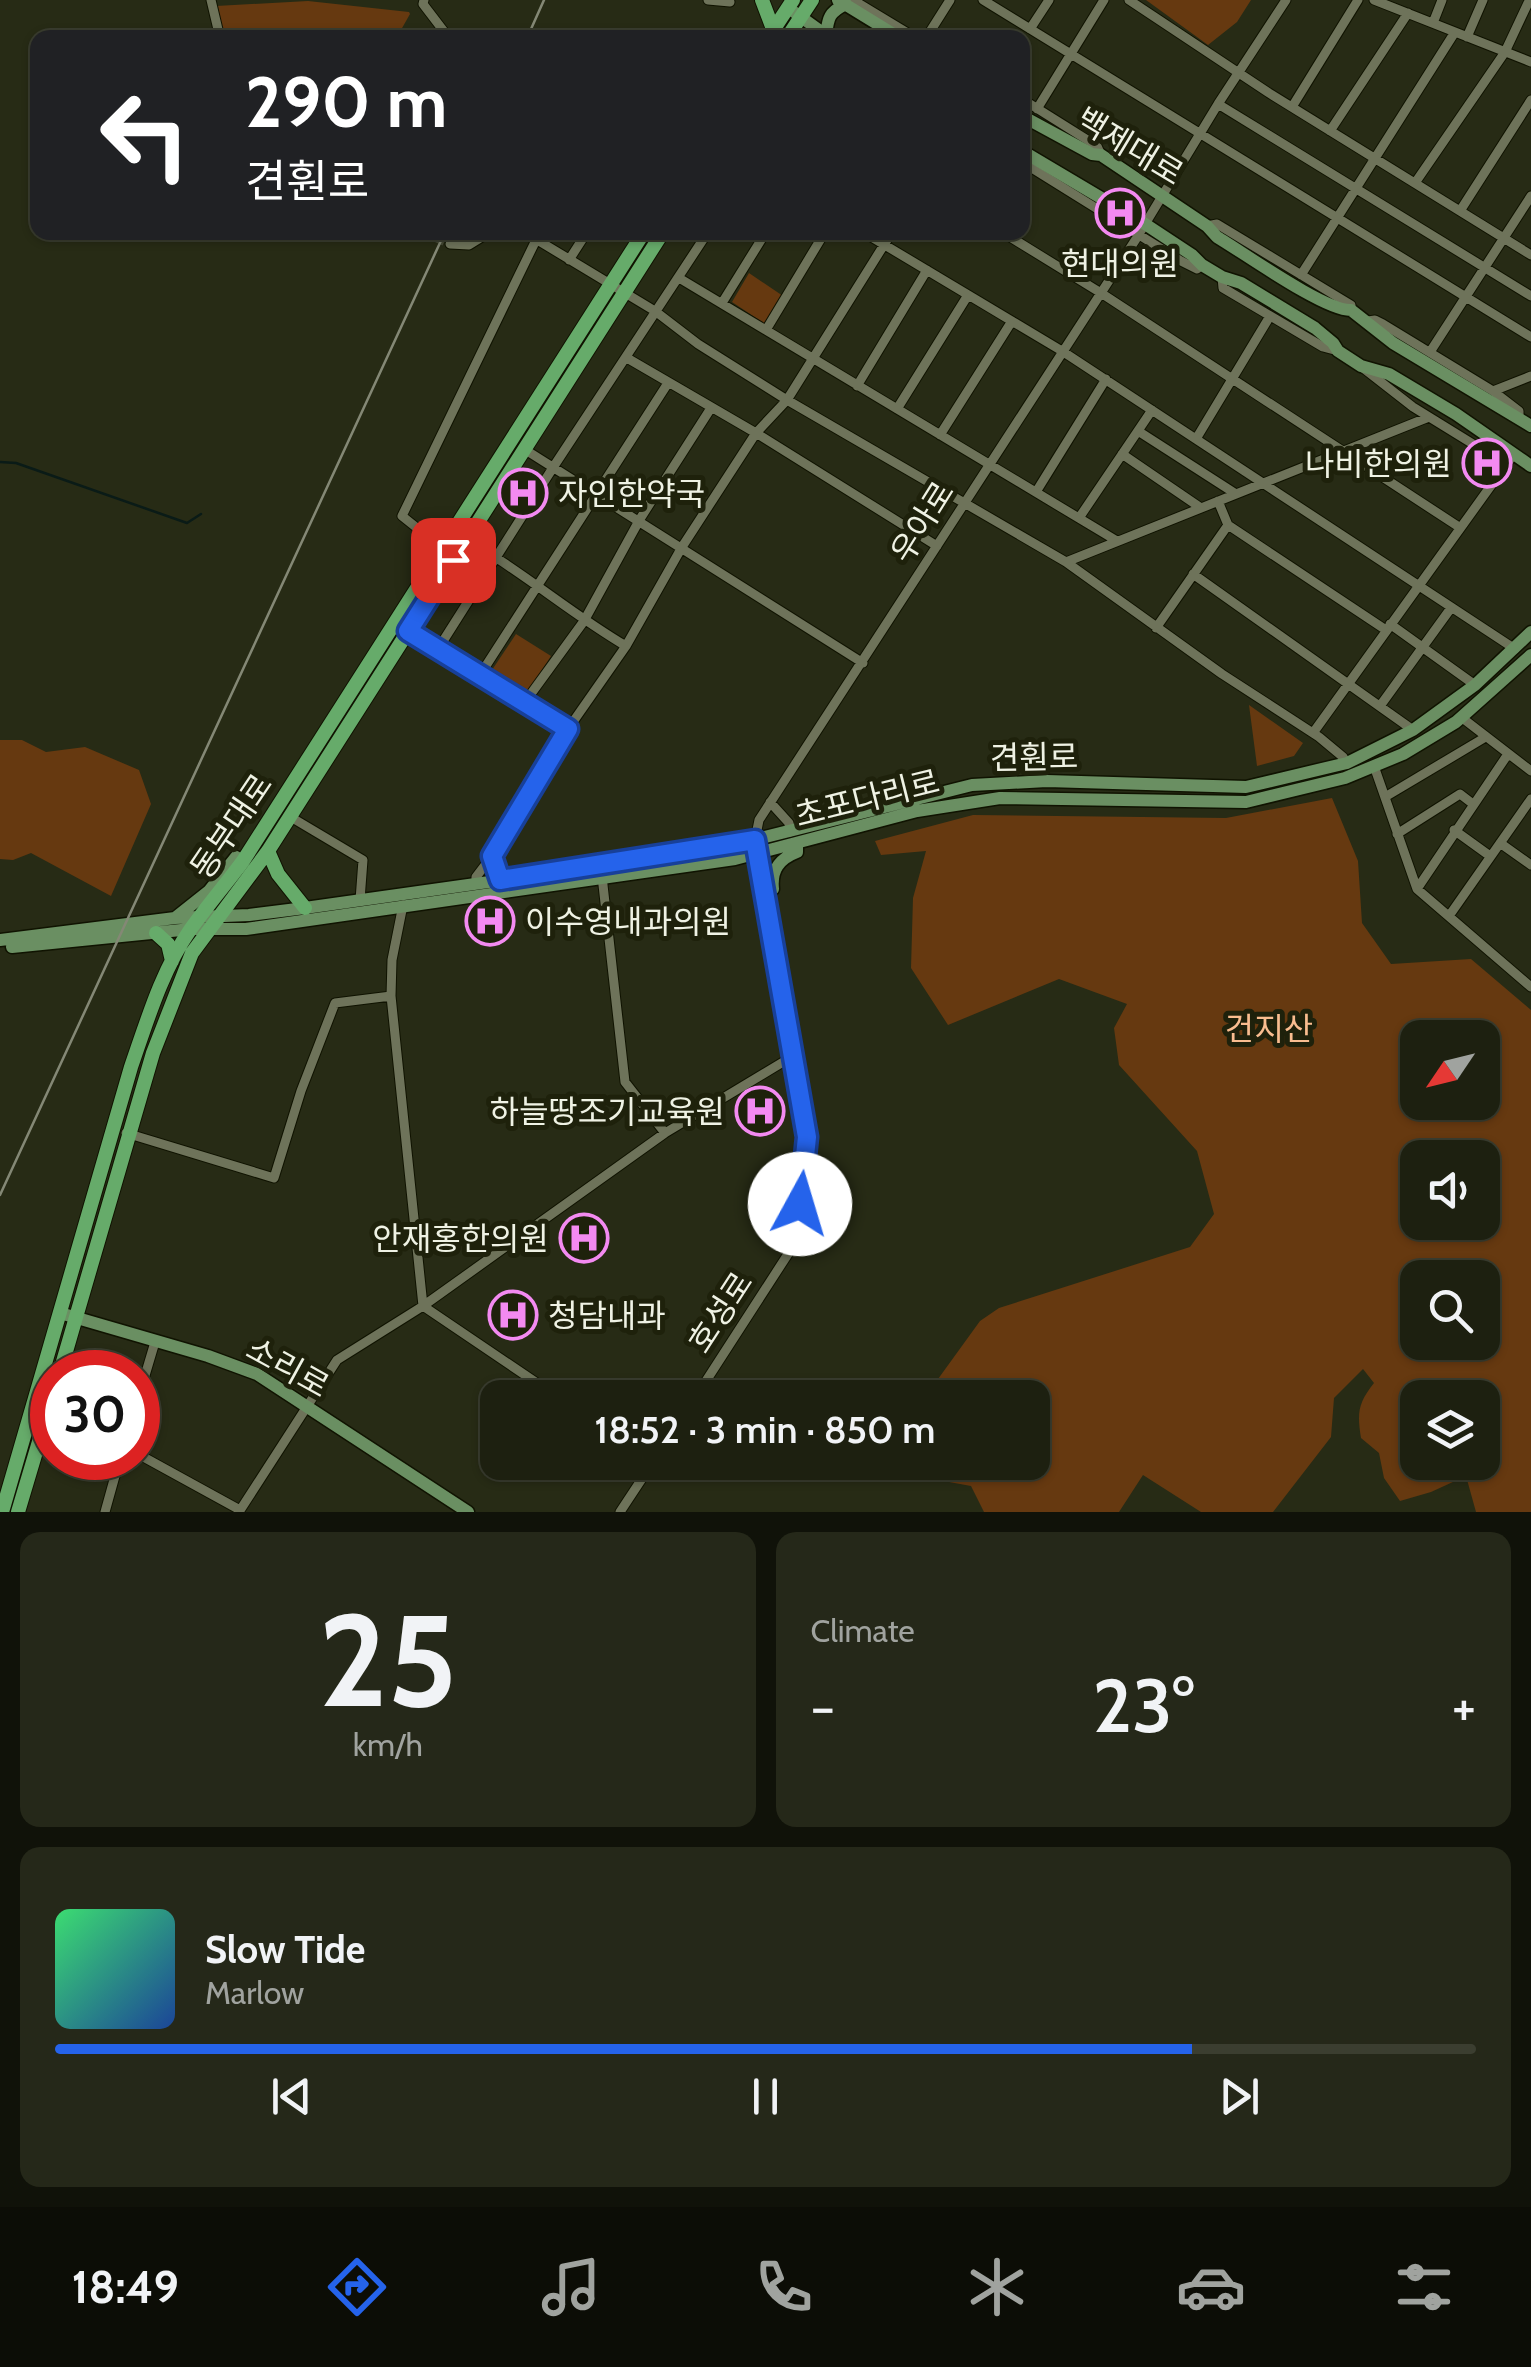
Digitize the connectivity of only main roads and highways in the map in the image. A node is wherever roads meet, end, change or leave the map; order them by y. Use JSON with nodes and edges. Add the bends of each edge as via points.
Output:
{"nodes":[{"id":1,"x":762,"y":0,"type":"edge"},
{"id":2,"x":812,"y":0,"type":"edge"},
{"id":3,"x":789,"y":6,"type":"edge"},
{"id":4,"x":774,"y":30,"type":"edge"},
{"id":5,"x":778,"y":30,"type":"edge"},
{"id":6,"x":640,"y":240,"type":"edge"},
{"id":7,"x":657,"y":240,"type":"edge"},
{"id":8,"x":616,"y":290,"type":"junction"},
{"id":9,"x":268,"y":851,"type":"junction"},
{"id":10,"x":305,"y":908,"type":"road end"},
{"id":11,"x":211,"y":920,"type":"junction"},
{"id":12,"x":156,"y":932,"type":"road end"},
{"id":13,"x":172,"y":961,"type":"junction"},
{"id":14,"x":67,"y":1350,"type":"edge"},
{"id":15,"x":30,"y":1472,"type":"edge"},
{"id":16,"x":2,"y":1512,"type":"edge"},
{"id":17,"x":18,"y":1512,"type":"edge"}],
"edges":[{"from":1,"to":4,"type":"main road"},
{"from":2,"to":3,"type":"main road"},
{"from":3,"to":5,"type":"main road"},
{"from":6,"to":8,"type":"main road","name":"동부대로"},
{"from":7,"to":8,"type":"main road","name":"동부대로"},
{"from":8,"to":9,"type":"main road","name":"동부대로","via":[[524,449]]},
{"from":8,"to":11,"type":"main road","name":"동부대로","via":[[394,622]]},
{"from":9,"to":10,"type":"main road"},
{"from":9,"to":11,"type":"main road","name":"동부대로"},
{"from":11,"to":13,"type":"main road","name":"동부대로","via":[[191,929]]},
{"from":11,"to":14,"type":"main road","name":"동부대로","via":[[152,1053]]},
{"from":12,"to":13,"type":"main road"},
{"from":13,"to":16,"type":"main road","name":"동부대로","via":[[150,1010]]},
{"from":15,"to":17,"type":"main road"}]}
